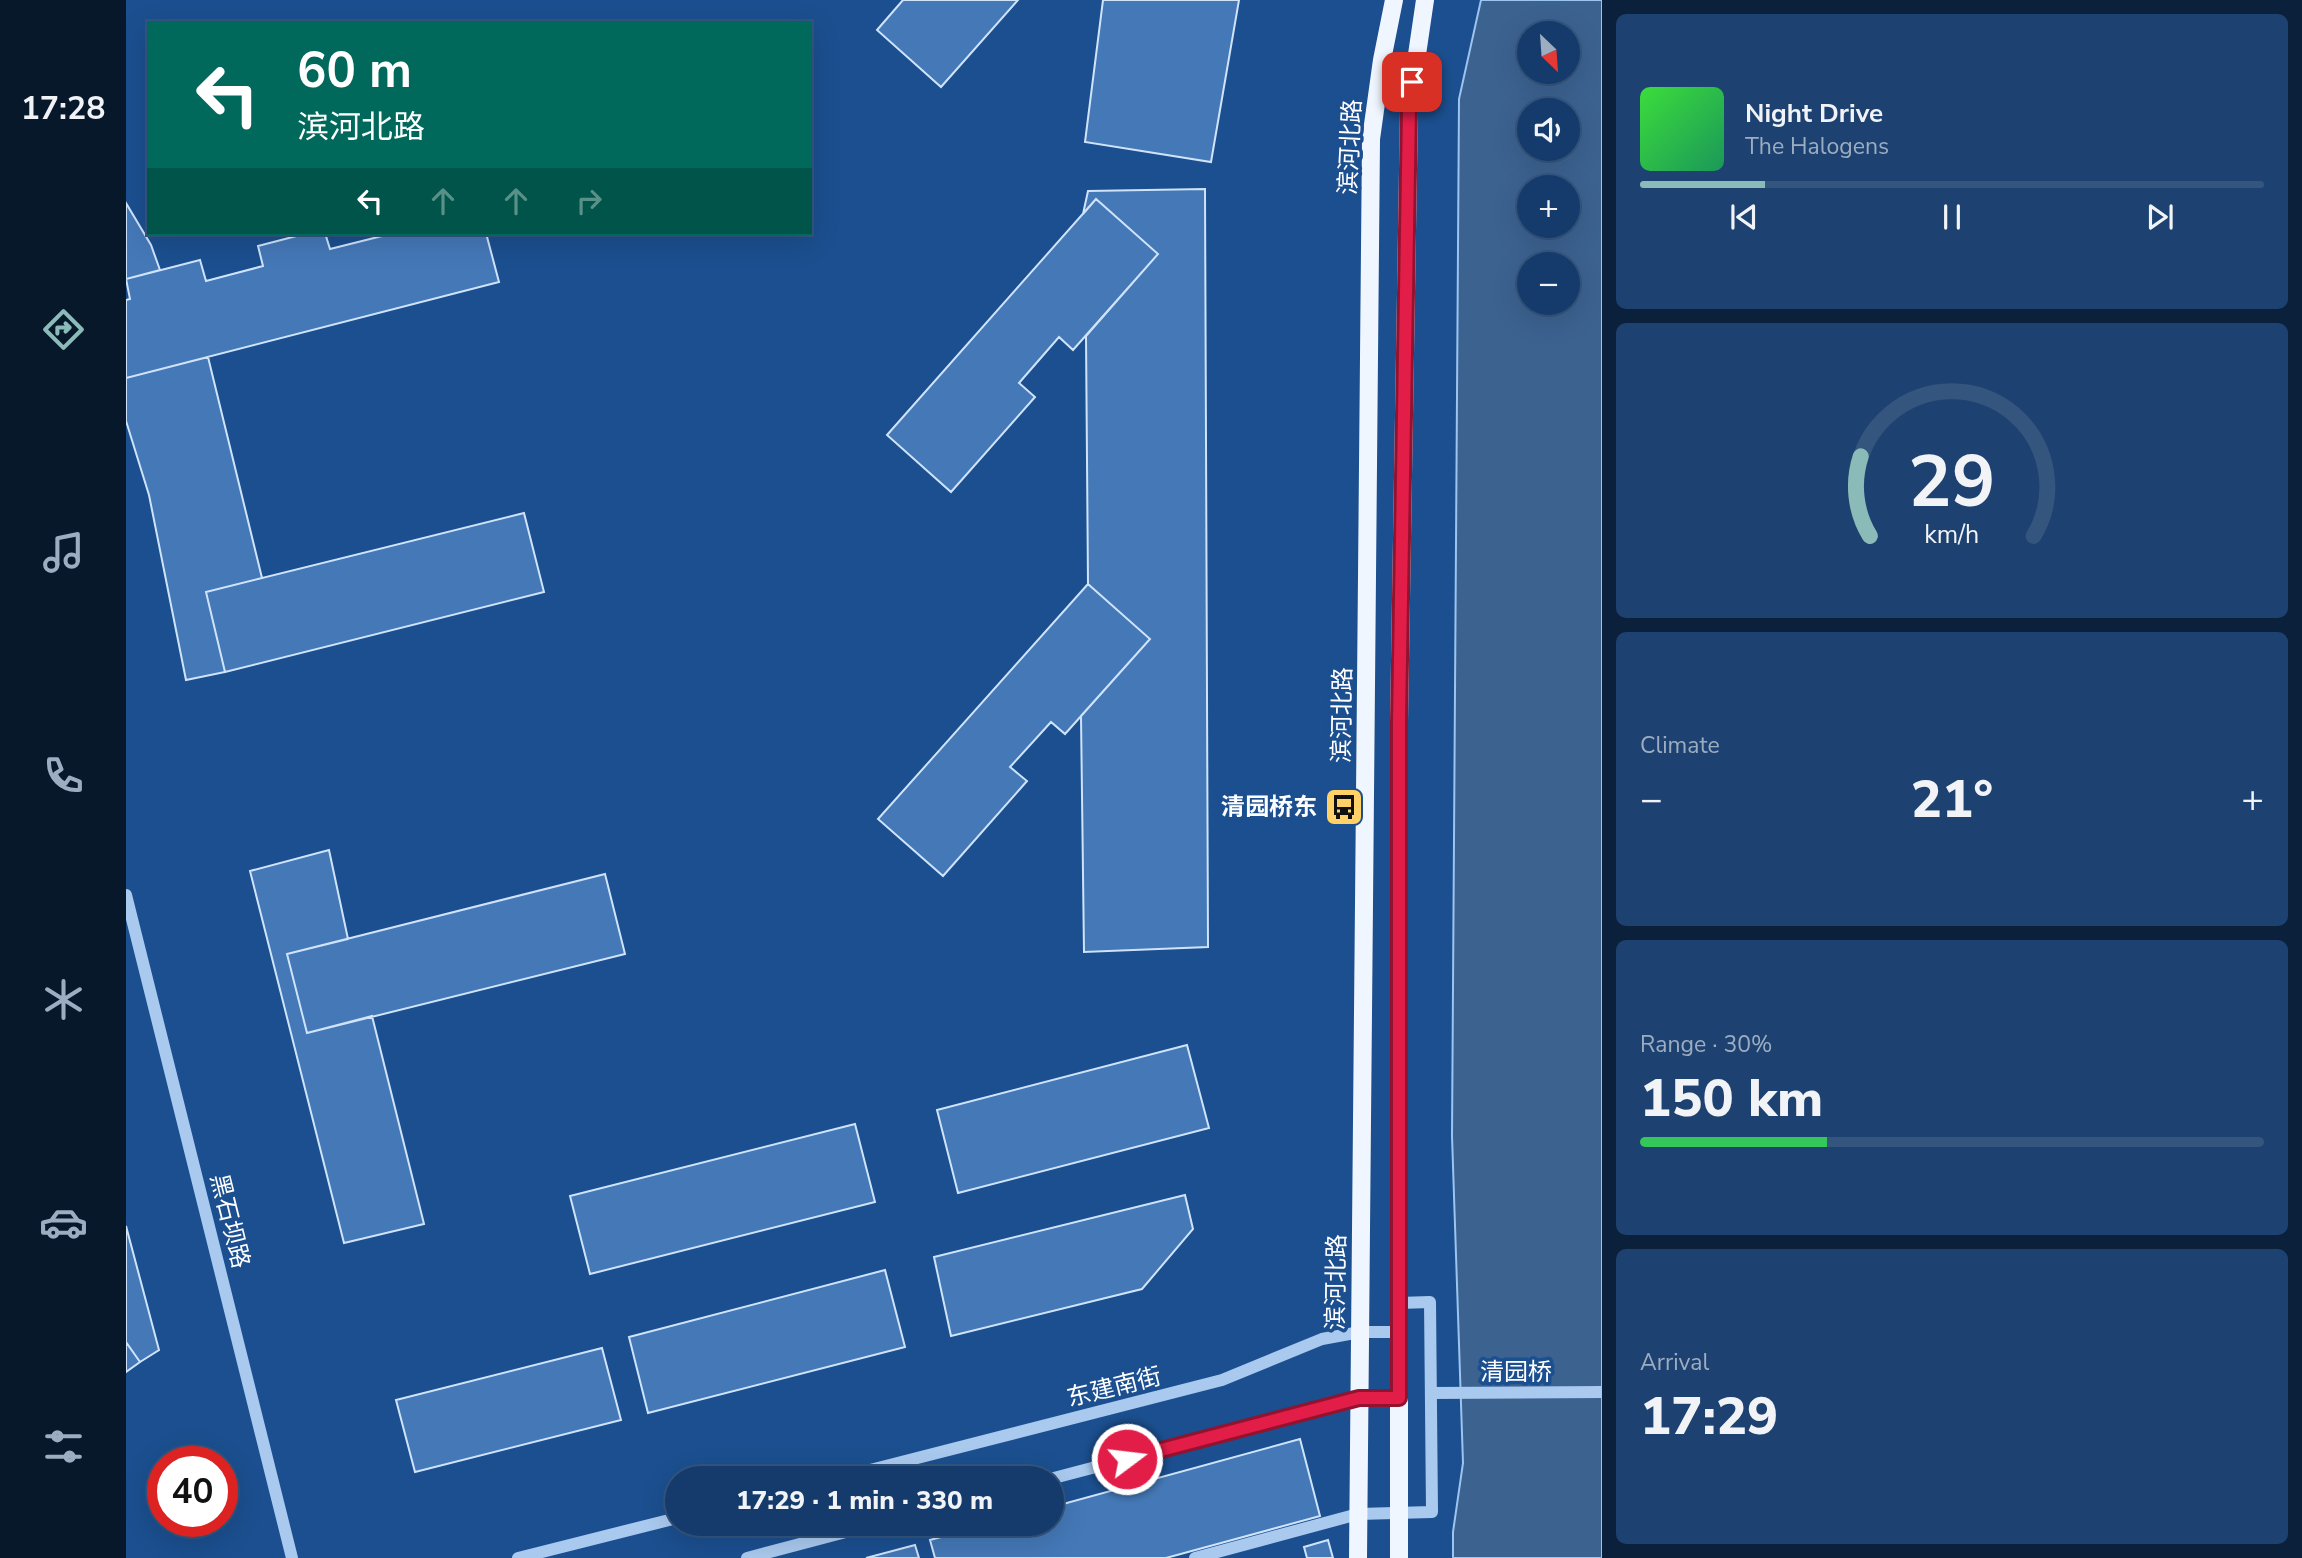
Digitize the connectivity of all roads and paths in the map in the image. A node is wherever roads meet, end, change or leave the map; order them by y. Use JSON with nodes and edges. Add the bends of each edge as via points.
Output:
{"nodes":[{"id":1,"x":1394,"y":0,"type":"edge"},
{"id":2,"x":1425,"y":0,"type":"edge"},
{"id":3,"x":126,"y":895,"type":"edge"},
{"id":4,"x":1399,"y":1303,"type":"junction"},
{"id":5,"x":1360,"y":1332,"type":"junction"},
{"id":6,"x":1399,"y":1332,"type":"junction"},
{"id":7,"x":1602,"y":1392,"type":"edge"},
{"id":8,"x":1431,"y":1393,"type":"junction"},
{"id":9,"x":1359,"y":1398,"type":"junction"},
{"id":10,"x":1399,"y":1398,"type":"junction"},
{"id":11,"x":886,"y":1466,"type":"edge"},
{"id":12,"x":1064,"y":1475,"type":"edge"},
{"id":13,"x":1399,"y":1513,"type":"junction"},
{"id":14,"x":1358,"y":1514,"type":"junction"},
{"id":15,"x":665,"y":1521,"type":"edge"},
{"id":16,"x":830,"y":1536,"type":"edge"},
{"id":17,"x":292,"y":1558,"type":"edge"},
{"id":18,"x":518,"y":1558,"type":"edge"},
{"id":19,"x":747,"y":1558,"type":"edge"},
{"id":20,"x":1195,"y":1558,"type":"edge"},
{"id":21,"x":1358,"y":1558,"type":"edge"},
{"id":22,"x":1399,"y":1558,"type":"edge"}],
"edges":[{"from":1,"to":5,"type":"main road","name":"滨河北路","via":[[1371,139]]},
{"from":2,"to":4,"type":"main road","via":[[1408,123],[1399,722]]},
{"from":3,"to":17,"type":"street","name":"黑石坝路"},
{"from":4,"to":6,"type":"main road"},
{"from":4,"to":8,"type":"street","via":[[1430,1302]]},
{"from":5,"to":6,"type":"street","name":"东建南街"},
{"from":5,"to":9,"type":"main road","name":"滨河北路"},
{"from":5,"to":11,"type":"street","name":"东建南街","via":[[1322,1339],[1209,1384]]},
{"from":6,"to":10,"type":"main road"},
{"from":7,"to":8,"type":"street","name":"清园桥"},
{"from":8,"to":13,"type":"street","via":[[1432,1512]]},
{"from":9,"to":10,"type":"street"},
{"from":9,"to":12,"type":"street"},
{"from":9,"to":14,"type":"main road","name":"滨河北路"},
{"from":10,"to":13,"type":"main road"},
{"from":13,"to":14,"type":"street"},
{"from":13,"to":22,"type":"main road"},
{"from":14,"to":20,"type":"street"},
{"from":14,"to":21,"type":"main road","name":"滨河北路"},
{"from":15,"to":18,"type":"street"},
{"from":16,"to":19,"type":"street"}]}
